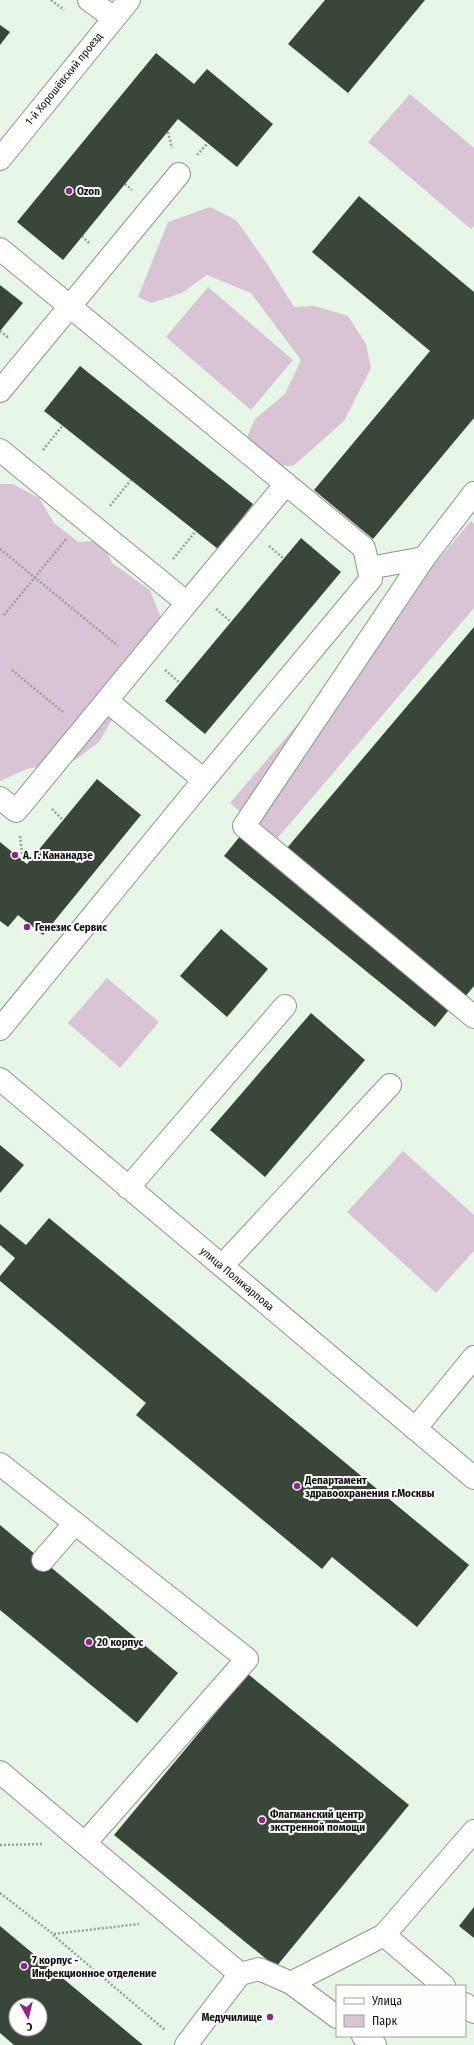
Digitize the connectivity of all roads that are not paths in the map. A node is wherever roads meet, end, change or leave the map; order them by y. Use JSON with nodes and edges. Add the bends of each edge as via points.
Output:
{"nodes":[{"id":1,"x":89,"y":0,"type":"edge"},
{"id":2,"x":129,"y":0,"type":"edge"},
{"id":3,"x":114,"y":18,"type":"junction"},
{"id":4,"x":0,"y":159,"type":"edge"},
{"id":5,"x":179,"y":174,"type":"dead end"},
{"id":6,"x":0,"y":249,"type":"edge"},
{"id":7,"x":70,"y":306,"type":"junction"},
{"id":8,"x":0,"y":391,"type":"edge"},
{"id":9,"x":0,"y":450,"type":"edge"},
{"id":10,"x":286,"y":484,"type":"junction"},
{"id":11,"x":472,"y":499,"type":"edge"},
{"id":12,"x":424,"y":558,"type":"junction"},
{"id":13,"x":368,"y":568,"type":"junction"},
{"id":14,"x":187,"y":604,"type":"junction"},
{"id":15,"x":107,"y":701,"type":"junction"},
{"id":16,"x":204,"y":780,"type":"junction"},
{"id":17,"x":0,"y":798,"type":"edge"},
{"id":18,"x":285,"y":1006,"type":"dead end"},
{"id":19,"x":474,"y":1017,"type":"edge"},
{"id":20,"x":0,"y":1029,"type":"edge"},
{"id":21,"x":0,"y":1079,"type":"edge"},
{"id":22,"x":390,"y":1085,"type":"dead end"},
{"id":23,"x":128,"y":1188,"type":"junction"},
{"id":24,"x":222,"y":1266,"type":"junction"},
{"id":25,"x":474,"y":1357,"type":"edge"},
{"id":26,"x":416,"y":1429,"type":"junction"},
{"id":27,"x":0,"y":1464,"type":"edge"},
{"id":28,"x":474,"y":1478,"type":"edge"},
{"id":29,"x":74,"y":1523,"type":"junction"},
{"id":30,"x":44,"y":1560,"type":"dead end"},
{"id":31,"x":0,"y":1772,"type":"edge"},
{"id":32,"x":474,"y":1831,"type":"edge"},
{"id":33,"x":86,"y":1842,"type":"junction"},
{"id":34,"x":384,"y":1935,"type":"junction"},
{"id":35,"x":240,"y":1974,"type":"junction"},
{"id":36,"x":291,"y":1983,"type":"junction"},
{"id":37,"x":443,"y":1985,"type":"edge"},
{"id":38,"x":466,"y":2005,"type":"edge"},
{"id":39,"x":474,"y":2012,"type":"edge"},
{"id":40,"x":336,"y":2016,"type":"edge"},
{"id":41,"x":364,"y":2037,"type":"edge"},
{"id":42,"x":179,"y":2040,"type":"edge"},
{"id":43,"x":375,"y":2045,"type":"edge"}],
"edges":[{"from":1,"to":3,"type":"street"},
{"from":2,"to":3,"type":"street","name":"1-й Хорошёвский проезд"},
{"from":3,"to":4,"type":"street","name":"1-й Хорошёвский проезд"},
{"from":5,"to":7,"type":"street"},
{"from":6,"to":7,"type":"street"},
{"from":7,"to":8,"type":"street"},
{"from":7,"to":10,"type":"street"},
{"from":9,"to":14,"type":"street"},
{"from":10,"to":13,"type":"street","via":[[364,548]]},
{"from":10,"to":14,"type":"street"},
{"from":11,"to":12,"type":"street"},
{"from":12,"to":13,"type":"street"},
{"from":12,"to":19,"type":"street","via":[[244,826]]},
{"from":13,"to":16,"type":"street","via":[[371,579]]},
{"from":14,"to":15,"type":"street"},
{"from":15,"to":16,"type":"street"},
{"from":15,"to":17,"type":"street","via":[[16,811]]},
{"from":16,"to":20,"type":"street"},
{"from":18,"to":23,"type":"street"},
{"from":21,"to":23,"type":"street","name":"улица Поликарпова"},
{"from":22,"to":24,"type":"street"},
{"from":23,"to":24,"type":"street","name":"улица Поликарпова"},
{"from":24,"to":26,"type":"street","name":"улица Поликарпова"},
{"from":25,"to":26,"type":"street"},
{"from":26,"to":28,"type":"street","name":"улица Поликарпова"},
{"from":27,"to":29,"type":"street"},
{"from":29,"to":30,"type":"street"},
{"from":29,"to":33,"type":"street","via":[[247,1659]]},
{"from":31,"to":33,"type":"street"},
{"from":32,"to":34,"type":"street"},
{"from":33,"to":35,"type":"street"},
{"from":34,"to":36,"type":"street"},
{"from":34,"to":37,"type":"street"},
{"from":35,"to":36,"type":"street","via":[[259,1969]]},
{"from":35,"to":42,"type":"street"},
{"from":36,"to":40,"type":"street"},
{"from":38,"to":39,"type":"street"},
{"from":41,"to":43,"type":"street"}]}
